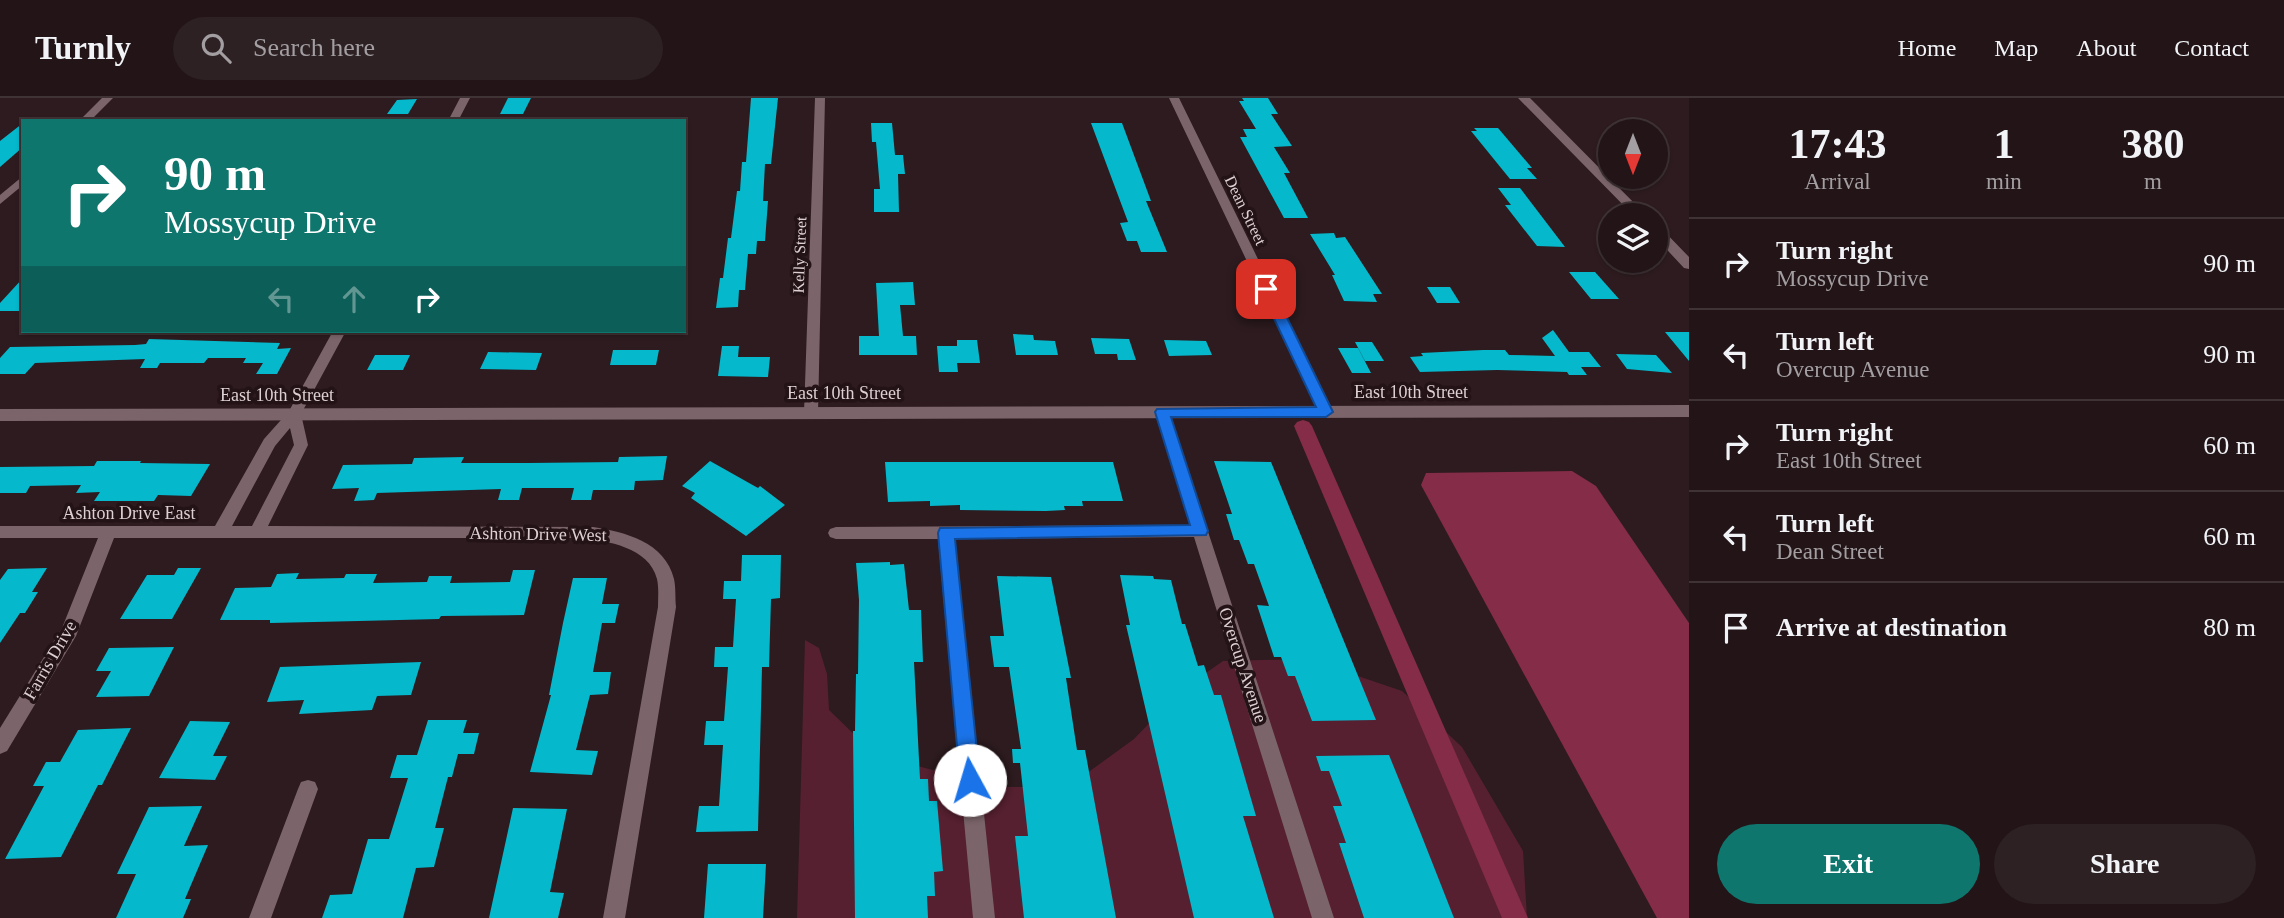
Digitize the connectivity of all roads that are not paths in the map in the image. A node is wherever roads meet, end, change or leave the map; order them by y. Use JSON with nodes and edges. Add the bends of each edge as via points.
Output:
{"nodes":[{"id":1,"x":108,"y":98,"type":"edge"},
{"id":2,"x":465,"y":98,"type":"edge"},
{"id":3,"x":820,"y":98,"type":"edge"},
{"id":4,"x":1174,"y":98,"type":"edge"},
{"id":5,"x":1524,"y":98,"type":"edge"},
{"id":6,"x":86,"y":119,"type":"edge"},
{"id":7,"x":454,"y":119,"type":"edge"},
{"id":8,"x":21,"y":181,"type":"edge"},
{"id":9,"x":0,"y":201,"type":"edge"},
{"id":10,"x":1628,"y":203,"type":"edge"},
{"id":11,"x":1668,"y":243,"type":"edge"},
{"id":12,"x":1689,"y":265,"type":"edge"},
{"id":13,"x":338,"y":333,"type":"edge"},
{"id":14,"x":1689,"y":411,"type":"edge"},
{"id":15,"x":1163,"y":412,"type":"junction"},
{"id":16,"x":1326,"y":412,"type":"junction"},
{"id":17,"x":811,"y":413,"type":"junction"},
{"id":18,"x":294,"y":414,"type":"junction"},
{"id":19,"x":0,"y":415,"type":"edge"},
{"id":20,"x":257,"y":531,"type":"junction"},
{"id":21,"x":1200,"y":531,"type":"junction"},
{"id":22,"x":0,"y":532,"type":"edge"},
{"id":23,"x":220,"y":532,"type":"junction"},
{"id":24,"x":108,"y":533,"type":"junction"},
{"id":25,"x":835,"y":533,"type":"dead end"},
{"id":26,"x":946,"y":533,"type":"junction"},
{"id":27,"x":0,"y":745,"type":"edge"},
{"id":28,"x":308,"y":789,"type":"dead end"},
{"id":29,"x":260,"y":918,"type":"edge"},
{"id":30,"x":614,"y":918,"type":"edge"},
{"id":31,"x":984,"y":918,"type":"edge"},
{"id":32,"x":1323,"y":918,"type":"edge"}],
"edges":[{"from":1,"to":6,"type":"street"},
{"from":2,"to":7,"type":"street"},
{"from":3,"to":17,"type":"street","name":"Kelly Street"},
{"from":4,"to":16,"type":"street","name":"Dean Street"},
{"from":5,"to":10,"type":"street"},
{"from":8,"to":9,"type":"street"},
{"from":11,"to":12,"type":"street"},
{"from":13,"to":18,"type":"street"},
{"from":14,"to":16,"type":"street","name":"East 10th Street"},
{"from":15,"to":16,"type":"street","name":"East 10th Street"},
{"from":15,"to":17,"type":"street","name":"East 10th Street"},
{"from":15,"to":21,"type":"street","name":"Overcup Avenue"},
{"from":17,"to":18,"type":"street","name":"East 10th Street"},
{"from":18,"to":19,"type":"street","name":"East 10th Street"},
{"from":18,"to":20,"type":"street","via":[[301,445]]},
{"from":18,"to":23,"type":"street","via":[[269,443]]},
{"from":20,"to":23,"type":"street","name":"Ashton Drive East"},
{"from":20,"to":30,"type":"street","name":"Ashton Drive West","via":[[581,532],[616,536],[648,553],[665,575],[667,607]]},
{"from":21,"to":26,"type":"street"},
{"from":21,"to":32,"type":"street","name":"Overcup Avenue"},
{"from":22,"to":24,"type":"street","name":"Ashton Drive East"},
{"from":23,"to":24,"type":"street","name":"Ashton Drive East"},
{"from":24,"to":27,"type":"street","name":"Farris Drive","via":[[70,631]]},
{"from":25,"to":26,"type":"street"},
{"from":26,"to":31,"type":"street"},
{"from":28,"to":29,"type":"street"}]}
